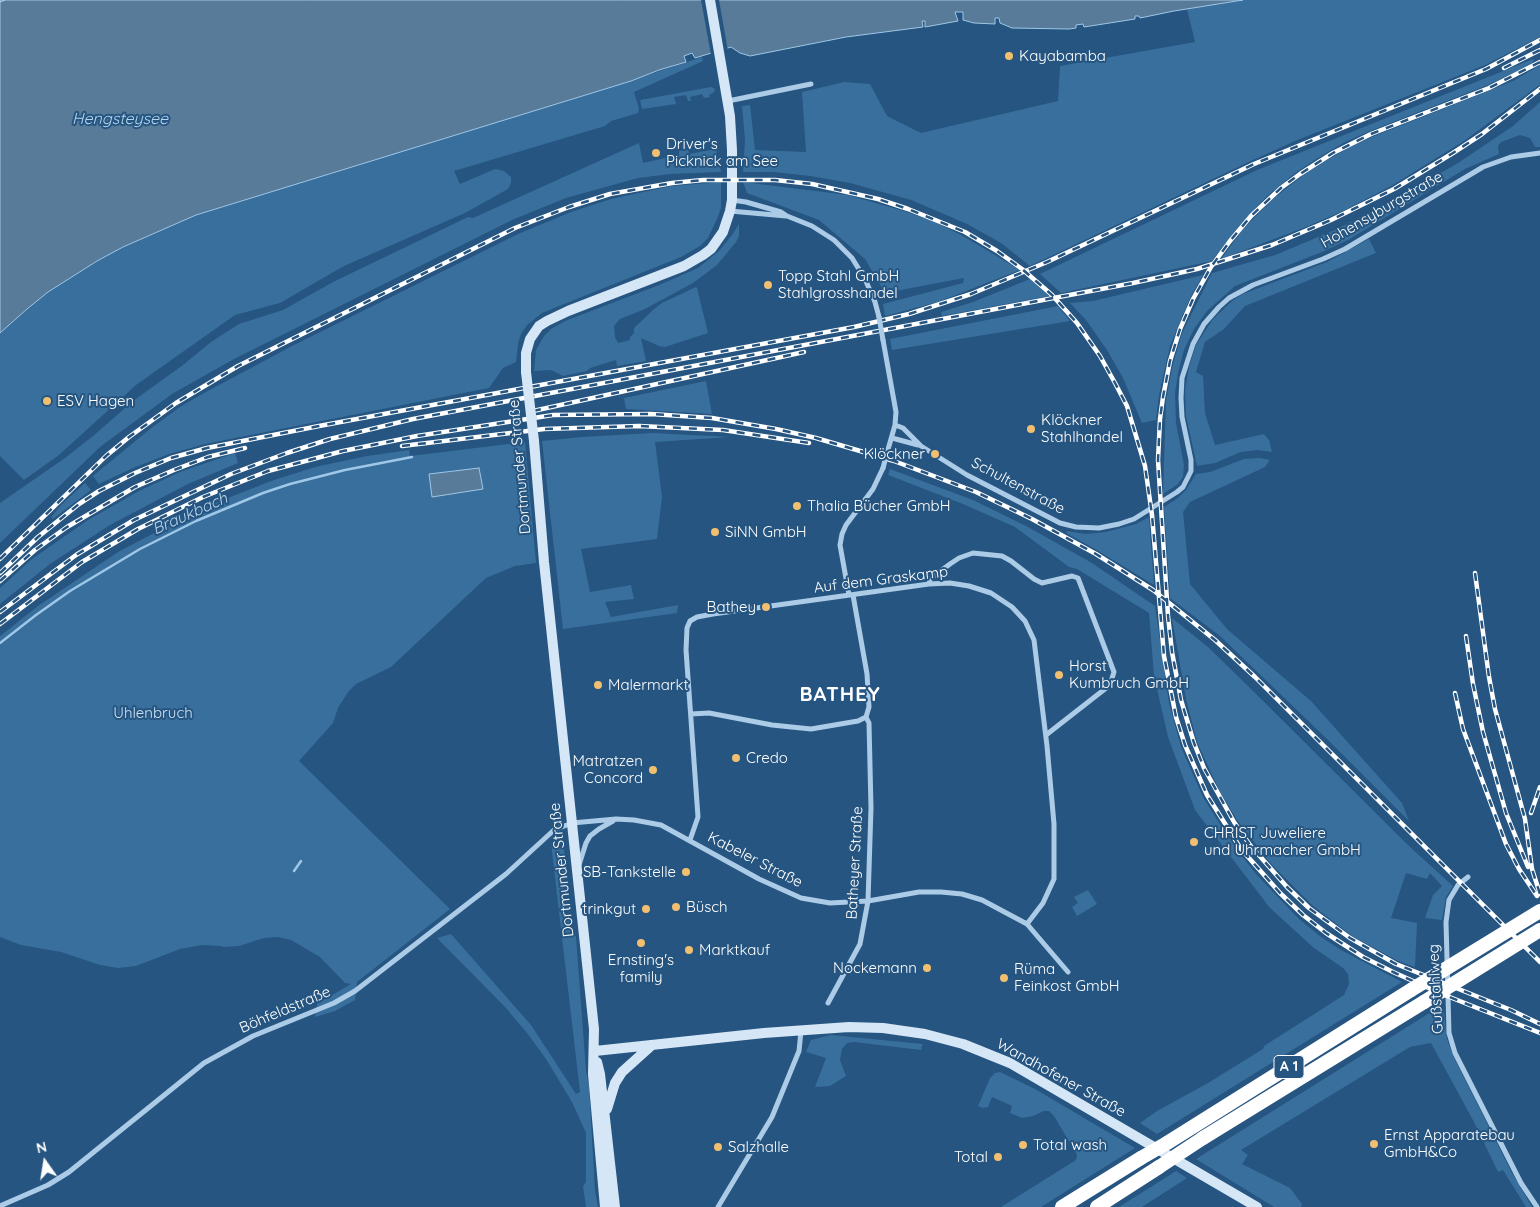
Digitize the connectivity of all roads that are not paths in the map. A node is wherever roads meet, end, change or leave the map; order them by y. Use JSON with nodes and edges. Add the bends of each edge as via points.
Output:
{"nodes":[{"id":1,"x":710,"y":0,"type":"edge"},
{"id":2,"x":811,"y":84,"type":"dead end"},
{"id":3,"x":727,"y":101,"type":"junction"},
{"id":4,"x":1540,"y":153,"type":"edge"},
{"id":5,"x":732,"y":200,"type":"junction"},
{"id":6,"x":730,"y":211,"type":"junction"},
{"id":7,"x":787,"y":216,"type":"junction"},
{"id":8,"x":895,"y":425,"type":"junction"},
{"id":9,"x":892,"y":438,"type":"junction"},
{"id":10,"x":921,"y":446,"type":"junction"},
{"id":11,"x":1164,"y":501,"type":"joint"},
{"id":12,"x":929,"y":584,"type":"junction"},
{"id":13,"x":851,"y":595,"type":"junction"},
{"id":14,"x":691,"y":714,"type":"junction"},
{"id":15,"x":866,"y":717,"type":"junction"},
{"id":16,"x":1046,"y":735,"type":"junction"},
{"id":17,"x":616,"y":819,"type":"junction"},
{"id":18,"x":572,"y":823,"type":"junction"},
{"id":19,"x":690,"y":840,"type":"junction"},
{"id":20,"x":578,"y":871,"type":"junction"},
{"id":21,"x":1468,"y":877,"type":"dead end"},
{"id":22,"x":868,"y":901,"type":"junction"},
{"id":23,"x":1540,"y":911,"type":"edge"},
{"id":24,"x":1026,"y":924,"type":"junction"},
{"id":25,"x":1540,"y":930,"type":"edge"},
{"id":26,"x":1068,"y":972,"type":"dead end"},
{"id":27,"x":828,"y":1003,"type":"dead end"},
{"id":28,"x":801,"y":1030,"type":"junction"},
{"id":29,"x":653,"y":1044,"type":"junction"},
{"id":30,"x":595,"y":1051,"type":"junction"},
{"id":31,"x":606,"y":1120,"type":"junction"},
{"id":32,"x":0,"y":1206,"type":"edge"},
{"id":33,"x":605,"y":1207,"type":"edge"},
{"id":34,"x":615,"y":1207,"type":"edge"},
{"id":35,"x":718,"y":1207,"type":"edge"},
{"id":36,"x":1062,"y":1207,"type":"edge"},
{"id":37,"x":1097,"y":1207,"type":"edge"},
{"id":38,"x":1257,"y":1207,"type":"edge"},
{"id":39,"x":1537,"y":1207,"type":"edge"}],
"edges":[{"from":1,"to":3,"type":"main road","name":"Dortmunder Straße"},
{"from":2,"to":3,"type":"street"},
{"from":3,"to":5,"type":"main road","name":"Dortmunder Straße","via":[[732,150]]},
{"from":4,"to":11,"type":"street","name":"Hohensyburgstraße","via":[[1482,167],[1345,249],[1253,285],[1219,307],[1193,344],[1182,378],[1182,417],[1191,471],[1183,487]]},
{"from":5,"to":6,"type":"main road","name":"Dortmunder Straße"},
{"from":5,"to":7,"type":"street","name":"Batheyer Straße"},
{"from":6,"to":7,"type":"street","name":"Batheyer Straße"},
{"from":6,"to":18,"type":"main road","name":"Dortmunder Straße","bridge":true,"via":[[723,232],[703,256],[555,316],[539,326],[528,345],[526,372]]},
{"from":7,"to":8,"type":"street","name":"Batheyer Straße","bridge":true,"via":[[822,231],[844,249],[865,279],[879,317],[896,412]]},
{"from":8,"to":9,"type":"street","name":"Batheyer Straße"},
{"from":8,"to":10,"type":"street","name":"Schultenstraße"},
{"from":9,"to":10,"type":"street","name":"Schultenstraße"},
{"from":9,"to":13,"type":"street","name":"Batheyer Straße","bridge":true,"via":[[873,489],[842,534],[841,551]]},
{"from":10,"to":11,"type":"street","name":"Schultenstraße","via":[[984,484],[1065,525],[1087,528],[1112,526],[1134,519]]},
{"from":12,"to":13,"type":"street","name":"Auf dem Graskamp"},
{"from":12,"to":16,"type":"street","name":"Auf dem Graskamp","via":[[958,584],[980,589],[1002,600],[1026,620],[1034,640]]},
{"from":12,"to":16,"type":"street","via":[[933,576],[959,558],[973,553],[1002,556],[1042,583],[1072,576],[1078,578],[1114,672],[1110,685]]},
{"from":13,"to":14,"type":"street","name":"Auf dem Graskamp","via":[[713,614],[690,621],[686,642]]},
{"from":13,"to":15,"type":"street","name":"Batheyer Straße","via":[[868,674],[869,707]]},
{"from":14,"to":15,"type":"street","via":[[709,713],[811,729]]},
{"from":14,"to":19,"type":"street","name":"Auf dem Graskamp","via":[[698,817]]},
{"from":15,"to":22,"type":"street","name":"Batheyer Straße","via":[[870,723],[871,808]]},
{"from":16,"to":24,"type":"street","name":"Auf dem Graskamp","via":[[1054,824],[1054,878],[1043,903]]},
{"from":17,"to":18,"type":"street","name":"Kabeler Straße"},
{"from":17,"to":19,"type":"street","name":"Kabeler Straße","via":[[651,822]]},
{"from":17,"to":20,"type":"street","via":[[590,836]]},
{"from":18,"to":20,"type":"main road","name":"Dortmunder Straße"},
{"from":18,"to":32,"type":"street","name":"Böhfeldstraße","via":[[554,830],[506,874],[355,991],[334,1003],[253,1036],[204,1063],[69,1172]]},
{"from":19,"to":22,"type":"street","name":"Kabeler Straße","via":[[759,879],[801,898],[830,903]]},
{"from":20,"to":30,"type":"main road","name":"Dortmunder Straße"},
{"from":21,"to":39,"type":"street","name":"Gußstahlweg","via":[[1458,885],[1449,900],[1446,922],[1449,1033],[1455,1053]]},
{"from":22,"to":24,"type":"street","name":"Kabeler Straße","via":[[919,892],[962,894],[982,900]]},
{"from":22,"to":27,"type":"street","name":"Batheyer Straße","via":[[860,944]]},
{"from":23,"to":36,"type":"highway","number":"A 1","bridge":true},
{"from":24,"to":26,"type":"street","name":"Kabeler Straße"},
{"from":25,"to":37,"type":"highway","number":"A 1","bridge":true},
{"from":28,"to":29,"type":"main road","name":"Wandhofener Straße"},
{"from":28,"to":35,"type":"street","via":[[799,1051],[772,1117]]},
{"from":28,"to":38,"type":"main road","name":"Wandhofener Straße","via":[[883,1028],[925,1034],[979,1050],[1028,1073]]},
{"from":29,"to":30,"type":"main road","name":"Wandhofener Straße"},
{"from":29,"to":31,"type":"main road","via":[[628,1065],[618,1079],[607,1105]]},
{"from":30,"to":31,"type":"main road","name":"Dortmunder Straße"},
{"from":30,"to":33,"type":"main road","name":"Dortmunder Straße","via":[[593,1074]]},
{"from":31,"to":34,"type":"main road","name":"Dortmunder Straße"}]}
